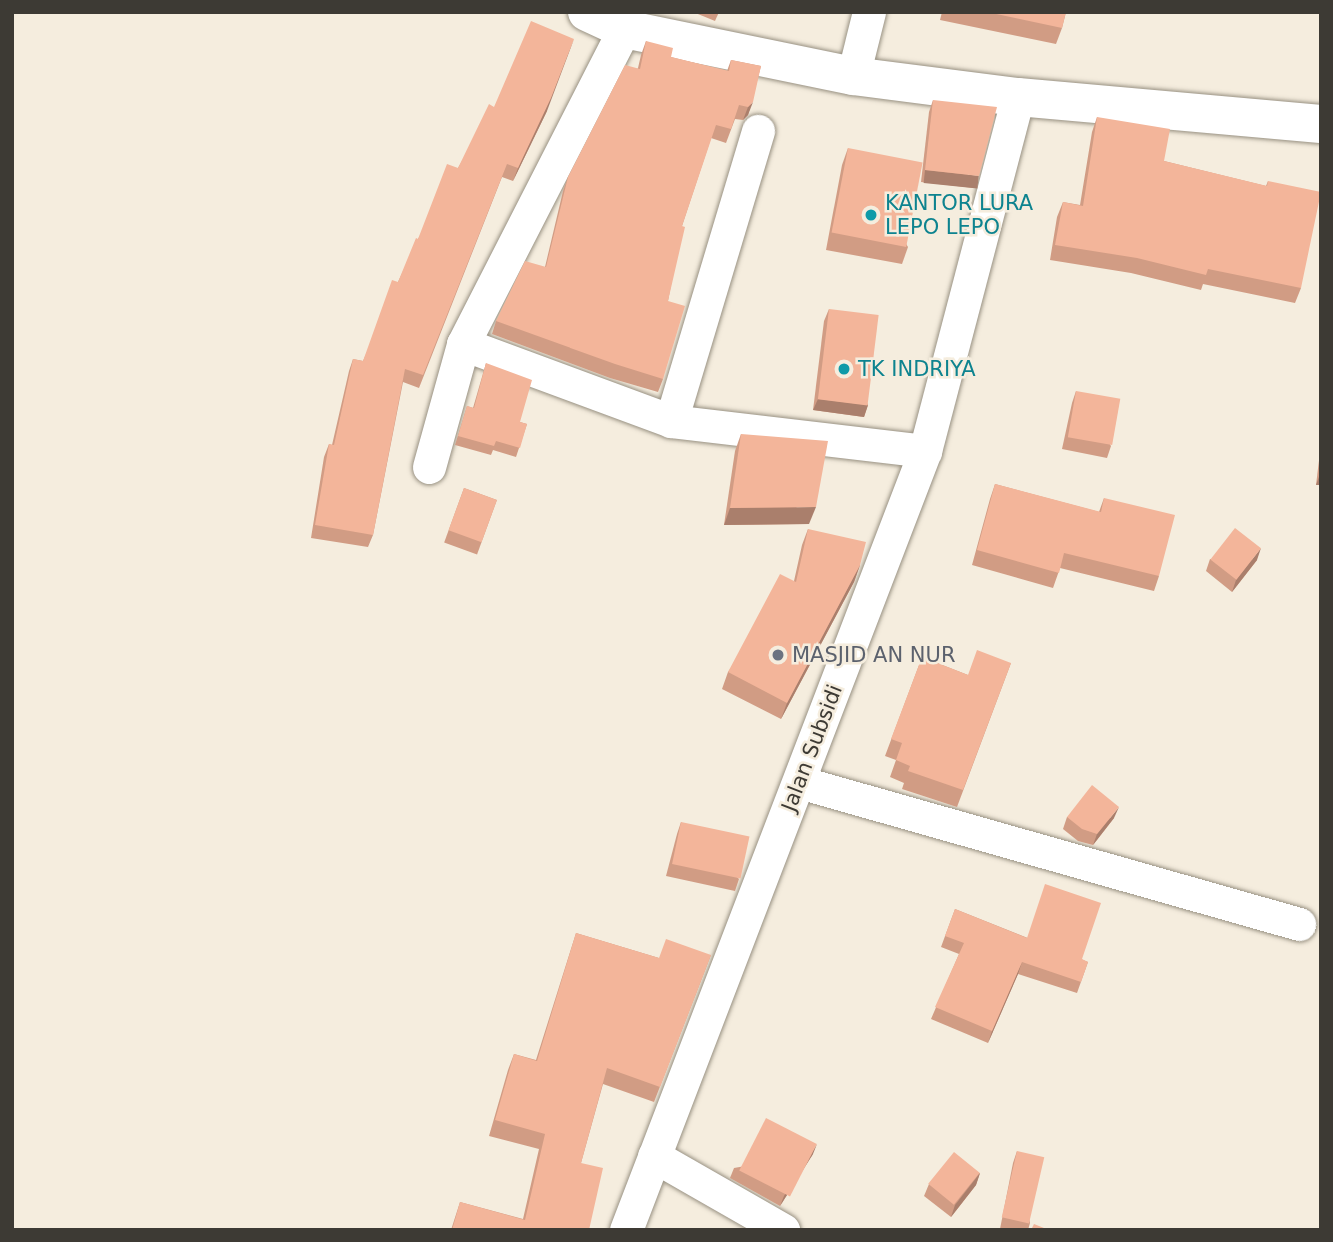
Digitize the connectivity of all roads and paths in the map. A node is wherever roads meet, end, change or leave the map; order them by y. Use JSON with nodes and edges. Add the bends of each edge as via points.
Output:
{"nodes":[{"id":1,"x":587,"y":12,"type":"edge"},
{"id":2,"x":869,"y":12,"type":"edge"},
{"id":3,"x":624,"y":30,"type":"junction"},
{"id":4,"x":853,"y":76,"type":"junction"},
{"id":5,"x":1018,"y":97,"type":"junction"},
{"id":6,"x":1321,"y":124,"type":"edge"},
{"id":7,"x":758,"y":131,"type":"dead end"},
{"id":8,"x":463,"y":344,"type":"junction"},
{"id":9,"x":671,"y":421,"type":"junction"},
{"id":10,"x":925,"y":451,"type":"junction"},
{"id":11,"x":429,"y":467,"type":"dead end"},
{"id":12,"x":799,"y":782,"type":"junction"},
{"id":13,"x":1299,"y":924,"type":"dead end"},
{"id":14,"x":654,"y":1156,"type":"junction"},
{"id":15,"x":625,"y":1230,"type":"edge"},
{"id":16,"x":783,"y":1230,"type":"edge"}],
"edges":[{"from":1,"to":3,"type":"street"},
{"from":2,"to":4,"type":"street"},
{"from":3,"to":4,"type":"street"},
{"from":3,"to":8,"type":"street"},
{"from":4,"to":5,"type":"street"},
{"from":5,"to":6,"type":"street"},
{"from":5,"to":10,"type":"street","name":"Jalan Subsidi"},
{"from":7,"to":9,"type":"street"},
{"from":8,"to":9,"type":"street"},
{"from":8,"to":11,"type":"street"},
{"from":9,"to":10,"type":"street"},
{"from":10,"to":12,"type":"street","name":"Jalan Subsidi"},
{"from":12,"to":13,"type":"street"},
{"from":12,"to":14,"type":"street","name":"Jalan Subsidi"},
{"from":14,"to":15,"type":"street","name":"Jalan Subsidi"},
{"from":14,"to":16,"type":"street"}]}
